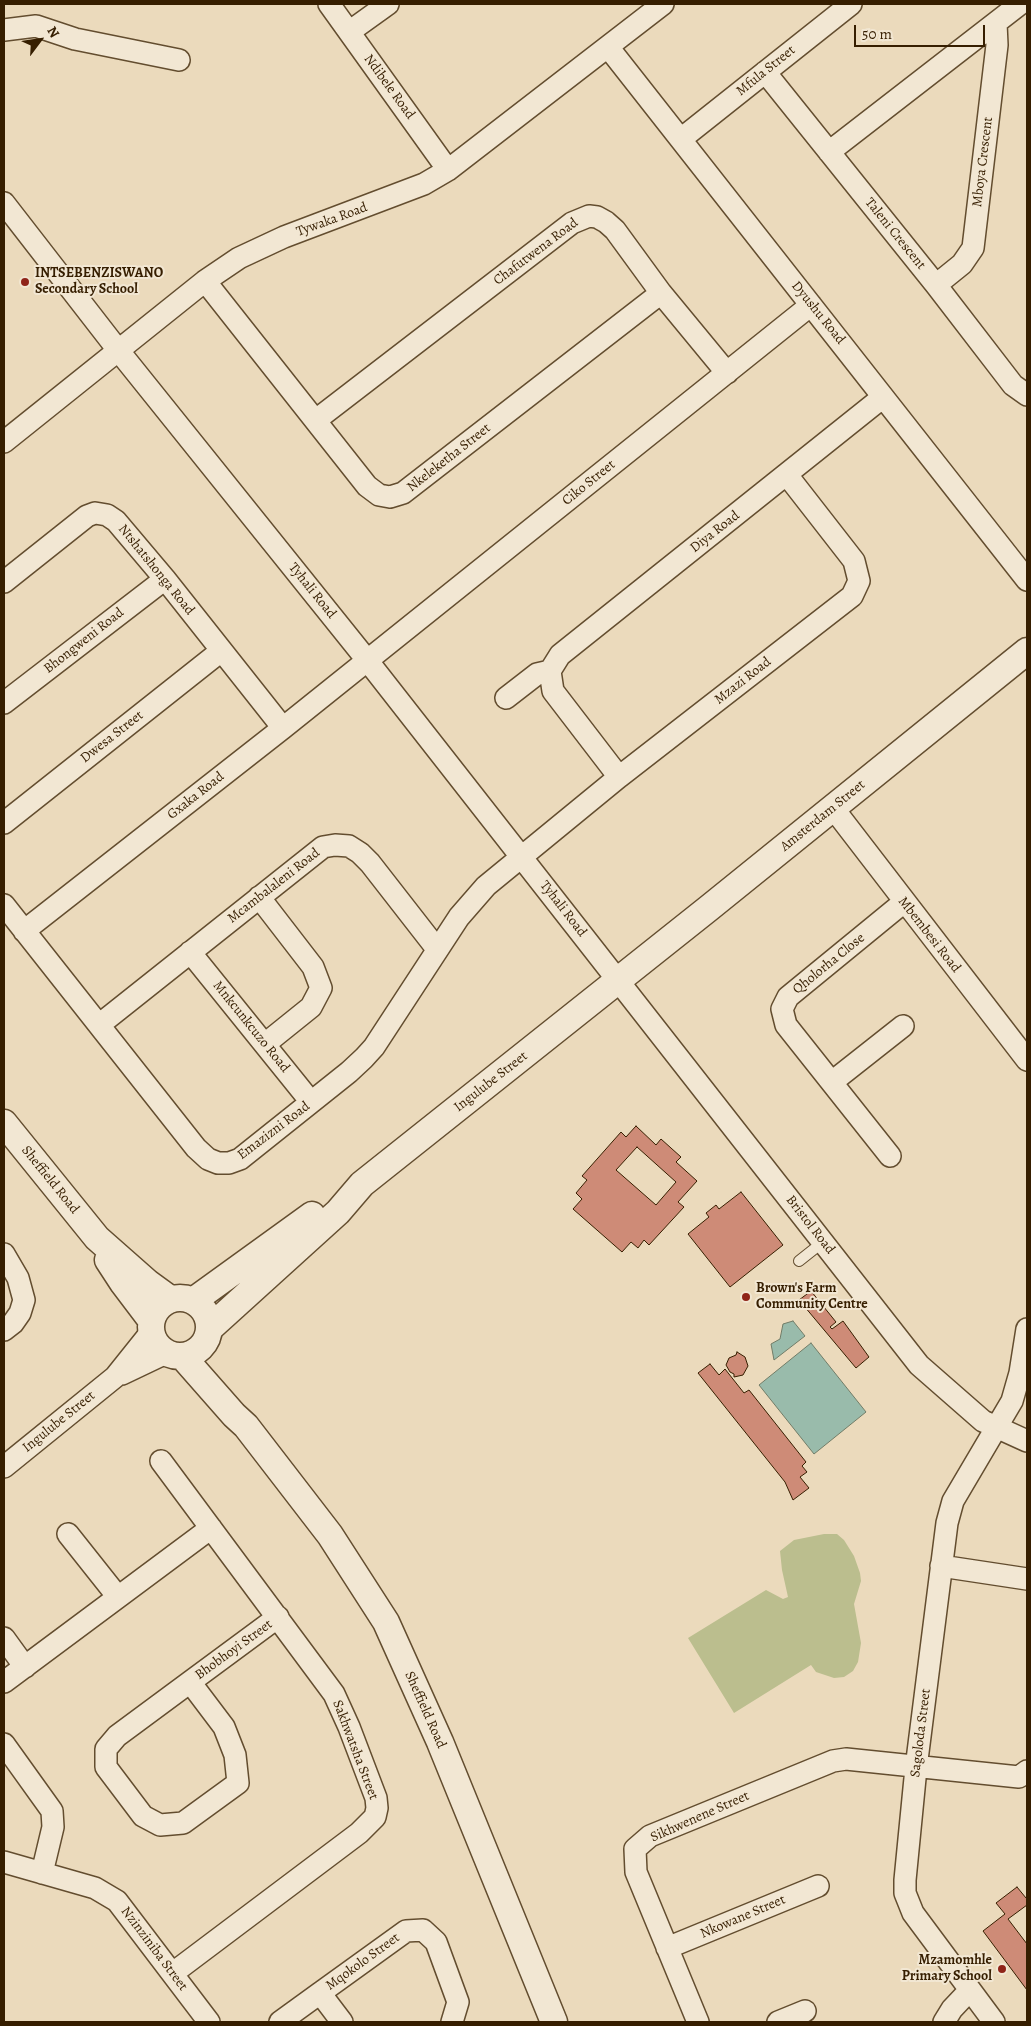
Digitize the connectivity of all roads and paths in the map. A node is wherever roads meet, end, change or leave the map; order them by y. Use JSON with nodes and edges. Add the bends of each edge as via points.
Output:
{"nodes":[{"id":1,"x":329,"y":4,"type":"edge"},
{"id":2,"x":388,"y":4,"type":"edge"},
{"id":3,"x":664,"y":4,"type":"edge"},
{"id":4,"x":851,"y":4,"type":"edge"},
{"id":5,"x":1020,"y":4,"type":"edge"},
{"id":6,"x":996,"y":23,"type":"junction"},
{"id":7,"x":4,"y":30,"type":"edge"},
{"id":8,"x":349,"y":32,"type":"junction"},
{"id":9,"x":608,"y":47,"type":"junction"},
{"id":10,"x":179,"y":60,"type":"dead end"},
{"id":11,"x":765,"y":72,"type":"junction"},
{"id":12,"x":681,"y":139,"type":"junction"},
{"id":13,"x":829,"y":152,"type":"junction"},
{"id":14,"x":448,"y":170,"type":"junction"},
{"id":15,"x":4,"y":204,"type":"edge"},
{"id":16,"x":205,"y":281,"type":"junction"},
{"id":17,"x":936,"y":284,"type":"junction"},
{"id":18,"x":662,"y":293,"type":"junction"},
{"id":19,"x":811,"y":305,"type":"junction"},
{"id":20,"x":118,"y":350,"type":"junction"},
{"id":21,"x":727,"y":374,"type":"junction"},
{"id":22,"x":1027,"y":395,"type":"edge"},
{"id":23,"x":884,"y":397,"type":"junction"},
{"id":24,"x":316,"y":420,"type":"junction"},
{"id":25,"x":4,"y":442,"type":"edge"},
{"id":26,"x":787,"y":475,"type":"junction"},
{"id":27,"x":165,"y":579,"type":"junction"},
{"id":28,"x":1027,"y":580,"type":"edge"},
{"id":29,"x":4,"y":582,"type":"edge"},
{"id":30,"x":221,"y":652,"type":"junction"},
{"id":31,"x":1027,"y":652,"type":"edge"},
{"id":32,"x":367,"y":660,"type":"junction"},
{"id":33,"x":550,"y":671,"type":"junction"},
{"id":34,"x":506,"y":698,"type":"dead end"},
{"id":35,"x":4,"y":703,"type":"edge"},
{"id":36,"x":282,"y":728,"type":"junction"},
{"id":37,"x":619,"y":777,"type":"junction"},
{"id":38,"x":834,"y":808,"type":"junction"},
{"id":39,"x":4,"y":823,"type":"edge"},
{"id":40,"x":521,"y":857,"type":"junction"},
{"id":41,"x":259,"y":897,"type":"junction"},
{"id":42,"x":904,"y":902,"type":"junction"},
{"id":43,"x":4,"y":905,"type":"edge"},
{"id":44,"x":24,"y":931,"type":"junction"},
{"id":45,"x":437,"y":949,"type":"junction"},
{"id":46,"x":190,"y":952,"type":"junction"},
{"id":47,"x":619,"y":980,"type":"junction"},
{"id":48,"x":99,"y":1025,"type":"junction"},
{"id":49,"x":904,"y":1026,"type":"dead end"},
{"id":50,"x":265,"y":1044,"type":"junction"},
{"id":51,"x":1027,"y":1060,"type":"edge"},
{"id":52,"x":832,"y":1082,"type":"junction"},
{"id":53,"x":312,"y":1102,"type":"junction"},
{"id":54,"x":4,"y":1122,"type":"edge"},
{"id":55,"x":890,"y":1156,"type":"dead end"},
{"id":56,"x":362,"y":1184,"type":"junction"},
{"id":57,"x":98,"y":1238,"type":"junction"},
{"id":58,"x":823,"y":1242,"type":"junction"},
{"id":59,"x":4,"y":1254,"type":"edge"},
{"id":60,"x":799,"y":1261,"type":"dead end"},
{"id":61,"x":181,"y":1300,"type":"junction"},
{"id":62,"x":151,"y":1326,"type":"junction"},
{"id":63,"x":1027,"y":1329,"type":"edge"},
{"id":64,"x":4,"y":1330,"type":"edge"},
{"id":65,"x":190,"y":1346,"type":"junction"},
{"id":66,"x":115,"y":1377,"type":"junction"},
{"id":67,"x":997,"y":1428,"type":"junction"},
{"id":68,"x":1027,"y":1441,"type":"edge"},
{"id":69,"x":161,"y":1460,"type":"dead end"},
{"id":70,"x":4,"y":1468,"type":"edge"},
{"id":71,"x":211,"y":1528,"type":"junction"},
{"id":72,"x":68,"y":1534,"type":"dead end"},
{"id":73,"x":942,"y":1566,"type":"junction"},
{"id":74,"x":1027,"y":1578,"type":"edge"},
{"id":75,"x":118,"y":1598,"type":"junction"},
{"id":76,"x":278,"y":1617,"type":"junction"},
{"id":77,"x":4,"y":1638,"type":"edge"},
{"id":78,"x":25,"y":1667,"type":"junction"},
{"id":79,"x":4,"y":1682,"type":"edge"},
{"id":80,"x":190,"y":1682,"type":"junction"},
{"id":81,"x":4,"y":1744,"type":"edge"},
{"id":82,"x":916,"y":1768,"type":"junction"},
{"id":83,"x":1027,"y":1771,"type":"edge"},
{"id":84,"x":4,"y":1862,"type":"edge"},
{"id":85,"x":42,"y":1873,"type":"junction"},
{"id":86,"x":818,"y":1886,"type":"dead end"},
{"id":87,"x":667,"y":1948,"type":"junction"},
{"id":88,"x":173,"y":1973,"type":"junction"},
{"id":89,"x":970,"y":1990,"type":"junction"},
{"id":90,"x":320,"y":1993,"type":"junction"},
{"id":91,"x":806,"y":2011,"type":"dead end"},
{"id":92,"x":209,"y":2022,"type":"edge"},
{"id":93,"x":280,"y":2022,"type":"edge"},
{"id":94,"x":342,"y":2022,"type":"edge"},
{"id":95,"x":452,"y":2022,"type":"edge"},
{"id":96,"x":554,"y":2022,"type":"edge"},
{"id":97,"x":698,"y":2022,"type":"edge"},
{"id":98,"x":778,"y":2022,"type":"edge"},
{"id":99,"x":944,"y":2022,"type":"edge"},
{"id":100,"x":994,"y":2022,"type":"edge"}],
"edges":[{"from":1,"to":8,"type":"street","name":"Ndibele Road"},
{"from":2,"to":8,"type":"street"},
{"from":3,"to":9,"type":"street","name":"Tywaka Road"},
{"from":4,"to":11,"type":"street","name":"Mfula Street"},
{"from":5,"to":6,"type":"street"},
{"from":6,"to":13,"type":"street"},
{"from":6,"to":17,"type":"street","name":"Mboya Crescent","via":[[997,45],[973,248],[962,264]]},
{"from":7,"to":10,"type":"street","via":[[36,26],[75,39]]},
{"from":8,"to":14,"type":"street","name":"Ndibele Road"},
{"from":9,"to":12,"type":"street","name":"Dyushu Road"},
{"from":9,"to":14,"type":"street","name":"Tywaka Road"},
{"from":11,"to":12,"type":"street","name":"Mfula Street"},
{"from":11,"to":13,"type":"street","name":"Taleni Crescent"},
{"from":12,"to":19,"type":"street","name":"Dyushu Road"},
{"from":13,"to":17,"type":"street","name":"Taleni Crescent"},
{"from":14,"to":16,"type":"street","name":"Tywaka Road","via":[[424,184],[262,246]]},
{"from":15,"to":20,"type":"street","name":"Tyhali Road"},
{"from":16,"to":20,"type":"street","name":"Tywaka Road"},
{"from":16,"to":24,"type":"street","name":"Nkeleketha Street"},
{"from":17,"to":22,"type":"street","name":"Taleni Crescent","via":[[1013,385]]},
{"from":18,"to":21,"type":"street","name":"Chafutwena Road"},
{"from":18,"to":24,"type":"street","name":"Chafutwena Road","via":[[615,230],[597,217],[580,218]]},
{"from":18,"to":24,"type":"street","name":"Nkeleketha Street","via":[[398,496],[379,495],[367,486]]},
{"from":19,"to":21,"type":"street","name":"Ciko Street"},
{"from":19,"to":23,"type":"street","name":"Dyushu Road"},
{"from":20,"to":25,"type":"street","name":"Tywaka Road"},
{"from":20,"to":32,"type":"street","name":"Tyhali Road"},
{"from":21,"to":32,"type":"street","name":"Ciko Street"},
{"from":23,"to":26,"type":"street","name":"Diya Road"},
{"from":23,"to":28,"type":"street","name":"Dyushu Road"},
{"from":26,"to":33,"type":"street","name":"Diya Road","via":[[560,655]]},
{"from":26,"to":37,"type":"street","name":"Mzazi Road","via":[[854,561],[859,581],[852,596]]},
{"from":27,"to":29,"type":"street","name":"Ntshatshonga Road","via":[[116,521],[107,515],[95,514],[87,516]]},
{"from":27,"to":30,"type":"street","name":"Ntshatshonga Road"},
{"from":27,"to":35,"type":"street","name":"Bhongweni Road"},
{"from":30,"to":36,"type":"street","name":"Ntshatshonga Road"},
{"from":30,"to":39,"type":"street","name":"Dwesa Street"},
{"from":31,"to":38,"type":"street","name":"Amsterdam Street"},
{"from":32,"to":36,"type":"street","name":"Gxaka Road"},
{"from":32,"to":40,"type":"street","name":"Tyhali Road"},
{"from":33,"to":34,"type":"street","name":"Diya Road","via":[[537,674]]},
{"from":33,"to":37,"type":"street","via":[[553,691]]},
{"from":36,"to":44,"type":"street","name":"Gxaka Road"},
{"from":37,"to":40,"type":"street","name":"Mzazi Road"},
{"from":38,"to":42,"type":"street","name":"Mbembesi Road"},
{"from":38,"to":47,"type":"street","name":"Amsterdam Street"},
{"from":40,"to":45,"type":"street","name":"Emazizni Road","via":[[474,898]]},
{"from":40,"to":47,"type":"street","name":"Tyhali Road"},
{"from":41,"to":45,"type":"street","name":"Mcambalaleni Road","via":[[323,847],[348,846],[370,863]]},
{"from":41,"to":46,"type":"street","name":"Mcambalaleni Road"},
{"from":41,"to":50,"type":"street","via":[[313,967],[321,988],[311,1007]]},
{"from":42,"to":51,"type":"street","name":"Mbembesi Road"},
{"from":42,"to":52,"type":"street","name":"Qholorha Close","via":[[788,998],[782,1009],[786,1025]]},
{"from":43,"to":44,"type":"street","name":"Emazizni Road"},
{"from":44,"to":48,"type":"street","name":"Emazizni Road"},
{"from":45,"to":53,"type":"street","name":"Emazizni Road","via":[[374,1047],[350,1072]]},
{"from":46,"to":48,"type":"street","name":"Mcambalaleni Road"},
{"from":46,"to":50,"type":"street","name":"Mnkcunkcuzo Road"},
{"from":47,"to":56,"type":"street","name":"Ingulube Street"},
{"from":47,"to":58,"type":"street","name":"Bristol Road"},
{"from":48,"to":53,"type":"street","name":"Emazizni Road","via":[[196,1148],[218,1163],[229,1163],[249,1153]]},
{"from":49,"to":52,"type":"street"},
{"from":50,"to":53,"type":"street","name":"Mnkcunkcuzo Road"},
{"from":52,"to":55,"type":"street","name":"Qholorha Close"},
{"from":54,"to":57,"type":"street","name":"Sheffield Road"},
{"from":56,"to":61,"type":"street","name":"Ingulube Street"},
{"from":56,"to":65,"type":"street","name":"Ingulube Street","via":[[338,1212]]},
{"from":57,"to":61,"type":"street","name":"Sheffield Road","via":[[148,1283]]},
{"from":57,"to":62,"type":"street","name":"Sheffield Road","via":[[104,1254]]},
{"from":58,"to":60,"type":"lane"},
{"from":58,"to":67,"type":"street","name":"Bristol Road","via":[[919,1365],[983,1421]]},
{"from":59,"to":64,"type":"street","via":[[18,1278],[24,1300],[20,1313]]},
{"from":61,"to":62,"type":"street","via":[[158,1307]]},
{"from":61,"to":65,"type":"street","via":[[201,1307],[207,1317]]},
{"from":62,"to":65,"type":"street","via":[[156,1344]]},
{"from":62,"to":66,"type":"street","name":"Ingulube Street"},
{"from":63,"to":67,"type":"street","name":"Sagoloda Street","via":[[1012,1400]]},
{"from":65,"to":66,"type":"street","name":"Ingulube Street"},
{"from":65,"to":96,"type":"street","name":"Sheffield Road","via":[[244,1417],[246,1426],[330,1535],[386,1622],[440,1742]]},
{"from":66,"to":70,"type":"street","name":"Ingulube Street"},
{"from":67,"to":68,"type":"street","name":"Bristol Road"},
{"from":67,"to":73,"type":"street","name":"Sagoloda Street","via":[[954,1501],[947,1523]]},
{"from":69,"to":71,"type":"street","name":"Sakhwatsha Street"},
{"from":71,"to":75,"type":"street"},
{"from":71,"to":76,"type":"street","name":"Sakhwatsha Street"},
{"from":72,"to":75,"type":"street"},
{"from":73,"to":74,"type":"street"},
{"from":73,"to":82,"type":"street","name":"Sagoloda Street"},
{"from":75,"to":78,"type":"street"},
{"from":76,"to":80,"type":"street","name":"Bhobhoyi Street"},
{"from":76,"to":88,"type":"street","name":"Sakhwatsha Street","via":[[340,1707],[376,1798],[377,1808],[372,1821],[358,1833]]},
{"from":77,"to":78,"type":"street"},
{"from":78,"to":79,"type":"street"},
{"from":80,"to":80,"type":"street","name":"Bhobhoyi Street","via":[[224,1727],[235,1755],[238,1783],[183,1823],[160,1825],[143,1816],[106,1767],[106,1749],[117,1736]]},
{"from":81,"to":85,"type":"street","via":[[52,1811],[53,1827]]},
{"from":82,"to":83,"type":"street","via":[[1019,1777]]},
{"from":82,"to":87,"type":"street","name":"Sikhwenene Street","via":[[846,1759],[833,1761],[650,1836],[635,1849],[636,1872]]},
{"from":82,"to":89,"type":"street","name":"Sagoloda Street","via":[[905,1893],[913,1912]]},
{"from":84,"to":85,"type":"street","name":"Nzinziniba Street"},
{"from":85,"to":88,"type":"street","name":"Nzinziniba Street","via":[[95,1888],[117,1901]]},
{"from":86,"to":87,"type":"street","name":"Nkowane Street"},
{"from":87,"to":97,"type":"street","name":"Sikhwenene Street"},
{"from":88,"to":92,"type":"street","name":"Nzinziniba Street"},
{"from":89,"to":99,"type":"street"},
{"from":89,"to":100,"type":"street","name":"Sagoloda Street"},
{"from":90,"to":93,"type":"street","name":"Mqokolo Street"},
{"from":90,"to":94,"type":"street","name":"Mqokolo Street"},
{"from":90,"to":95,"type":"street","name":"Mqokolo Street","via":[[406,1930],[423,1930],[436,1942],[458,2002]]},
{"from":91,"to":98,"type":"street"}]}
